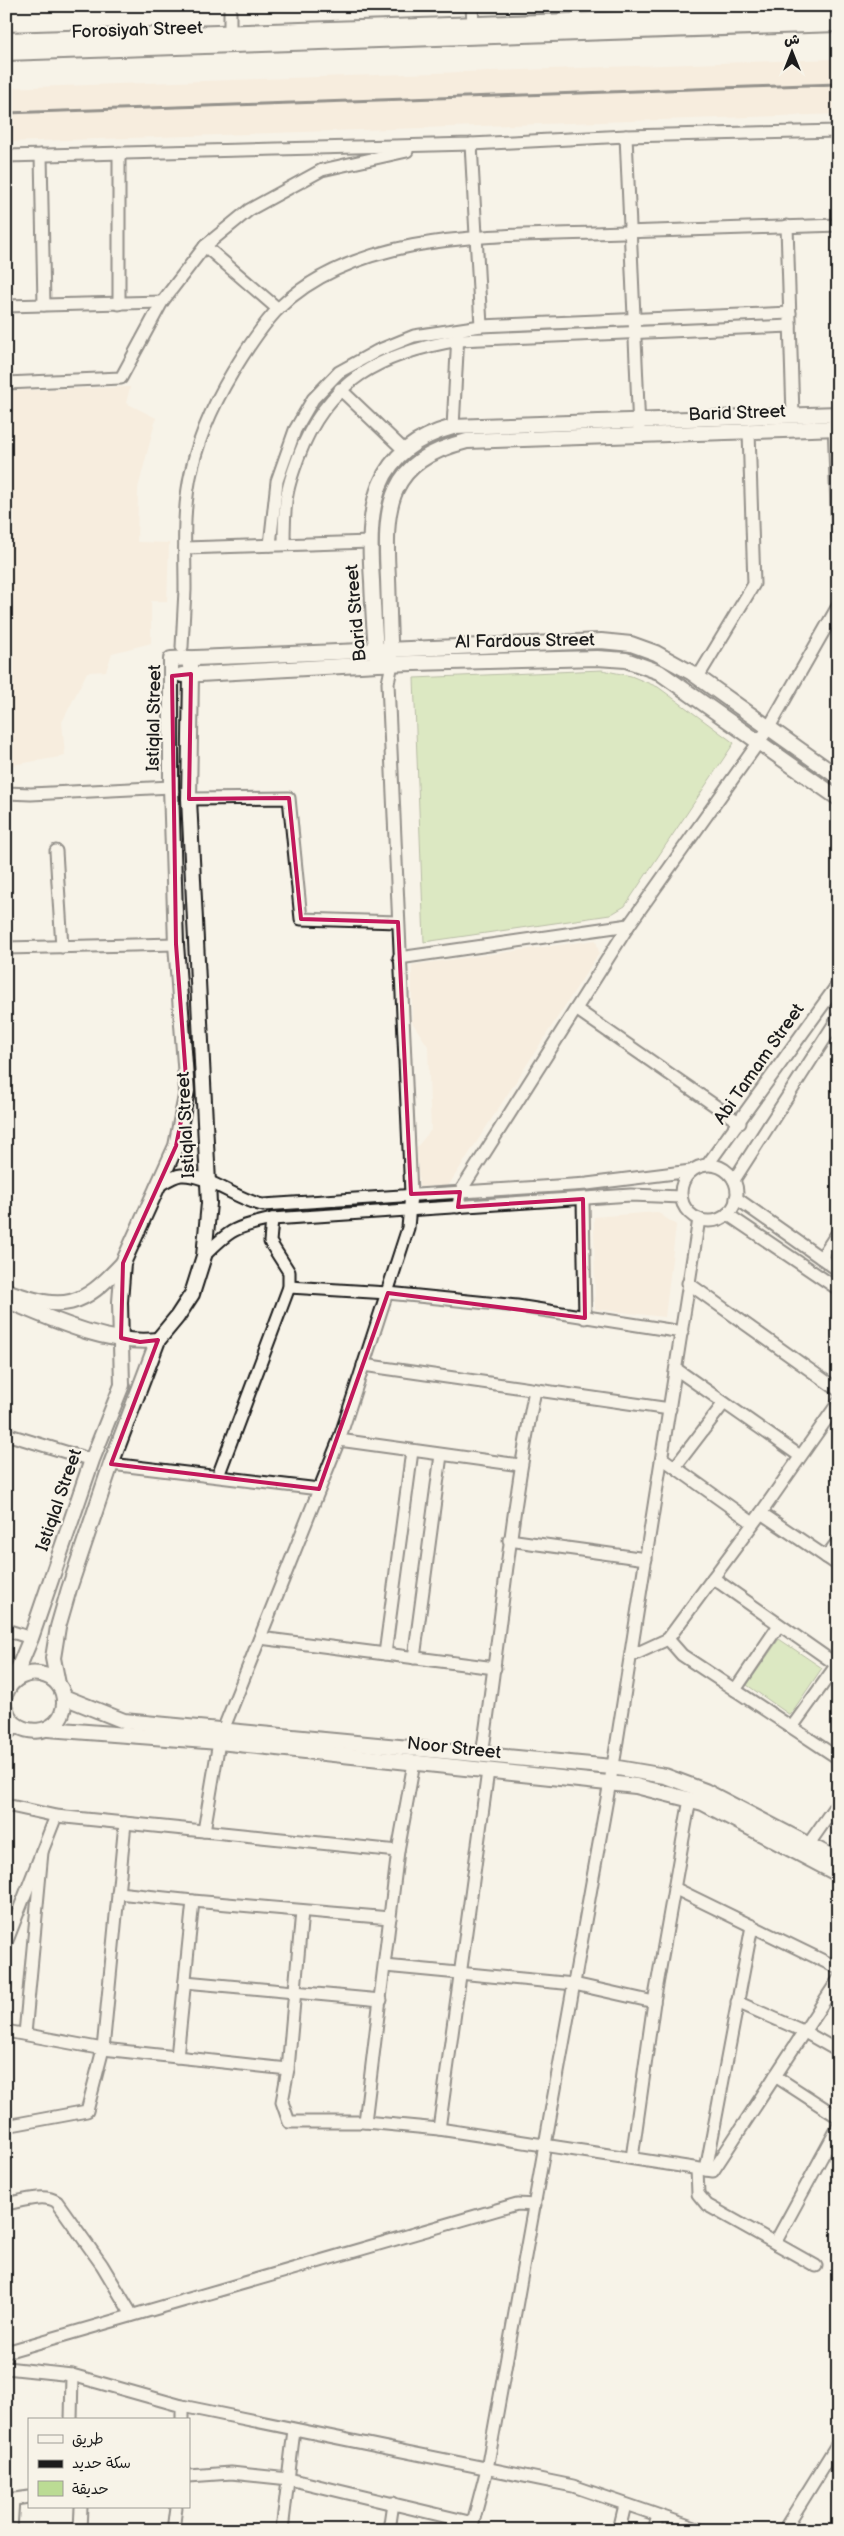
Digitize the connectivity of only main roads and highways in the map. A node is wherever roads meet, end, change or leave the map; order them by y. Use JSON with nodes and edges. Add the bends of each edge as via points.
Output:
{"nodes":[{"id":1,"x":812,"y":10,"type":"edge"},
{"id":2,"x":838,"y":12,"type":"edge"},
{"id":3,"x":838,"y":24,"type":"edge"},
{"id":4,"x":6,"y":40,"type":"edge"},
{"id":5,"x":6,"y":54,"type":"edge"},
{"id":6,"x":835,"y":414,"type":"edge"},
{"id":7,"x":837,"y":428,"type":"edge"},
{"id":8,"x":462,"y":432,"type":"junction"},
{"id":9,"x":185,"y":652,"type":"junction"},
{"id":10,"x":377,"y":657,"type":"junction"},
{"id":11,"x":391,"y":657,"type":"junction"},
{"id":12,"x":171,"y":659,"type":"joint"},
{"id":13,"x":191,"y":674,"type":"junction"},
{"id":14,"x":172,"y":676,"type":"junction"},
{"id":15,"x":838,"y":777,"type":"edge"},
{"id":16,"x":838,"y":798,"type":"edge"},
{"id":17,"x":123,"y":1263,"type":"junction"},
{"id":18,"x":6,"y":1291,"type":"edge"},
{"id":19,"x":6,"y":1300,"type":"edge"},
{"id":20,"x":121,"y":1338,"type":"junction"},
{"id":21,"x":158,"y":1340,"type":"junction"},
{"id":22,"x":10,"y":1687,"type":"edge"},
{"id":23,"x":61,"y":1690,"type":"junction"},
{"id":24,"x":6,"y":1710,"type":"edge"},
{"id":25,"x":10,"y":1729,"type":"edge"},
{"id":26,"x":48,"y":1729,"type":"junction"},
{"id":27,"x":221,"y":1736,"type":"junction"},
{"id":28,"x":838,"y":1860,"type":"edge"},
{"id":29,"x":838,"y":1874,"type":"edge"}],
"edges":[{"from":1,"to":2,"type":"main road","name":"Forosiyah Street"},
{"from":1,"to":4,"type":"main road","name":"Forosiyah Street"},
{"from":3,"to":5,"type":"main road","name":"Forosiyah Street"},
{"from":6,"to":8,"type":"main road","name":"Barid Street","via":[[638,421]]},
{"from":7,"to":8,"type":"main road","name":"Barid Street","via":[[639,436]]},
{"from":8,"to":10,"type":"main road","name":"Barid Street","via":[[426,436],[404,450],[388,469],[375,496],[370,542]]},
{"from":8,"to":11,"type":"main road","name":"Barid Street","via":[[428,455],[403,479],[394,494],[387,519],[386,544]]},
{"from":9,"to":10,"type":"main road","name":"Al Fardous Street"},
{"from":9,"to":12,"type":"main road","name":"Al Fardous Street"},
{"from":9,"to":13,"type":"main road","name":"Istiqlal Street"},
{"from":10,"to":11,"type":"main road","name":"Al Fardous Street"},
{"from":10,"to":13,"type":"main road","name":"Al Fardous Street"},
{"from":11,"to":15,"type":"main road","name":"Al Fardous Street","via":[[601,641],[631,644],[656,653],[698,677]]},
{"from":11,"to":16,"type":"main road","name":"Al Fardous Street","via":[[626,660],[659,672]]},
{"from":12,"to":14,"type":"main road","name":"Istiqlal Street"},
{"from":13,"to":14,"type":"main road","name":"Al Fardous Street"},
{"from":13,"to":21,"type":"main road","name":"Istiqlal Street","via":[[189,800],[209,1203],[204,1256],[192,1294]]},
{"from":14,"to":17,"type":"main road","name":"Istiqlal Street","via":[[171,787],[176,944],[187,1091],[176,1146]]},
{"from":17,"to":18,"type":"main road","via":[[100,1288],[72,1303],[43,1302]]},
{"from":17,"to":20,"type":"main road","name":"Istiqlal Street"},
{"from":19,"to":20,"type":"main road","via":[[66,1326]]},
{"from":20,"to":21,"type":"main road","via":[[140,1342]]},
{"from":20,"to":22,"type":"main road","name":"Istiqlal Street","via":[[122,1385],[92,1460],[31,1638]]},
{"from":21,"to":23,"type":"main road","name":"Istiqlal Street","via":[[111,1464],[58,1627],[53,1658]]},
{"from":22,"to":23,"type":"main road","name":"Noor Street","via":[[21,1676],[41,1673]]},
{"from":23,"to":26,"type":"main road","via":[[61,1715]]},
{"from":23,"to":27,"type":"main road","name":"Noor Street","via":[[124,1722]]},
{"from":24,"to":25,"type":"main road"},
{"from":25,"to":26,"type":"main road","name":"Noor Street","via":[[32,1732]]},
{"from":26,"to":27,"type":"main road","name":"Noor Street"},
{"from":27,"to":28,"type":"main road","name":"Noor Street","via":[[482,1755],[612,1767],[665,1776],[705,1791]]},
{"from":27,"to":29,"type":"main road","name":"Noor Street","via":[[414,1763],[636,1786],[703,1802]]}]}
